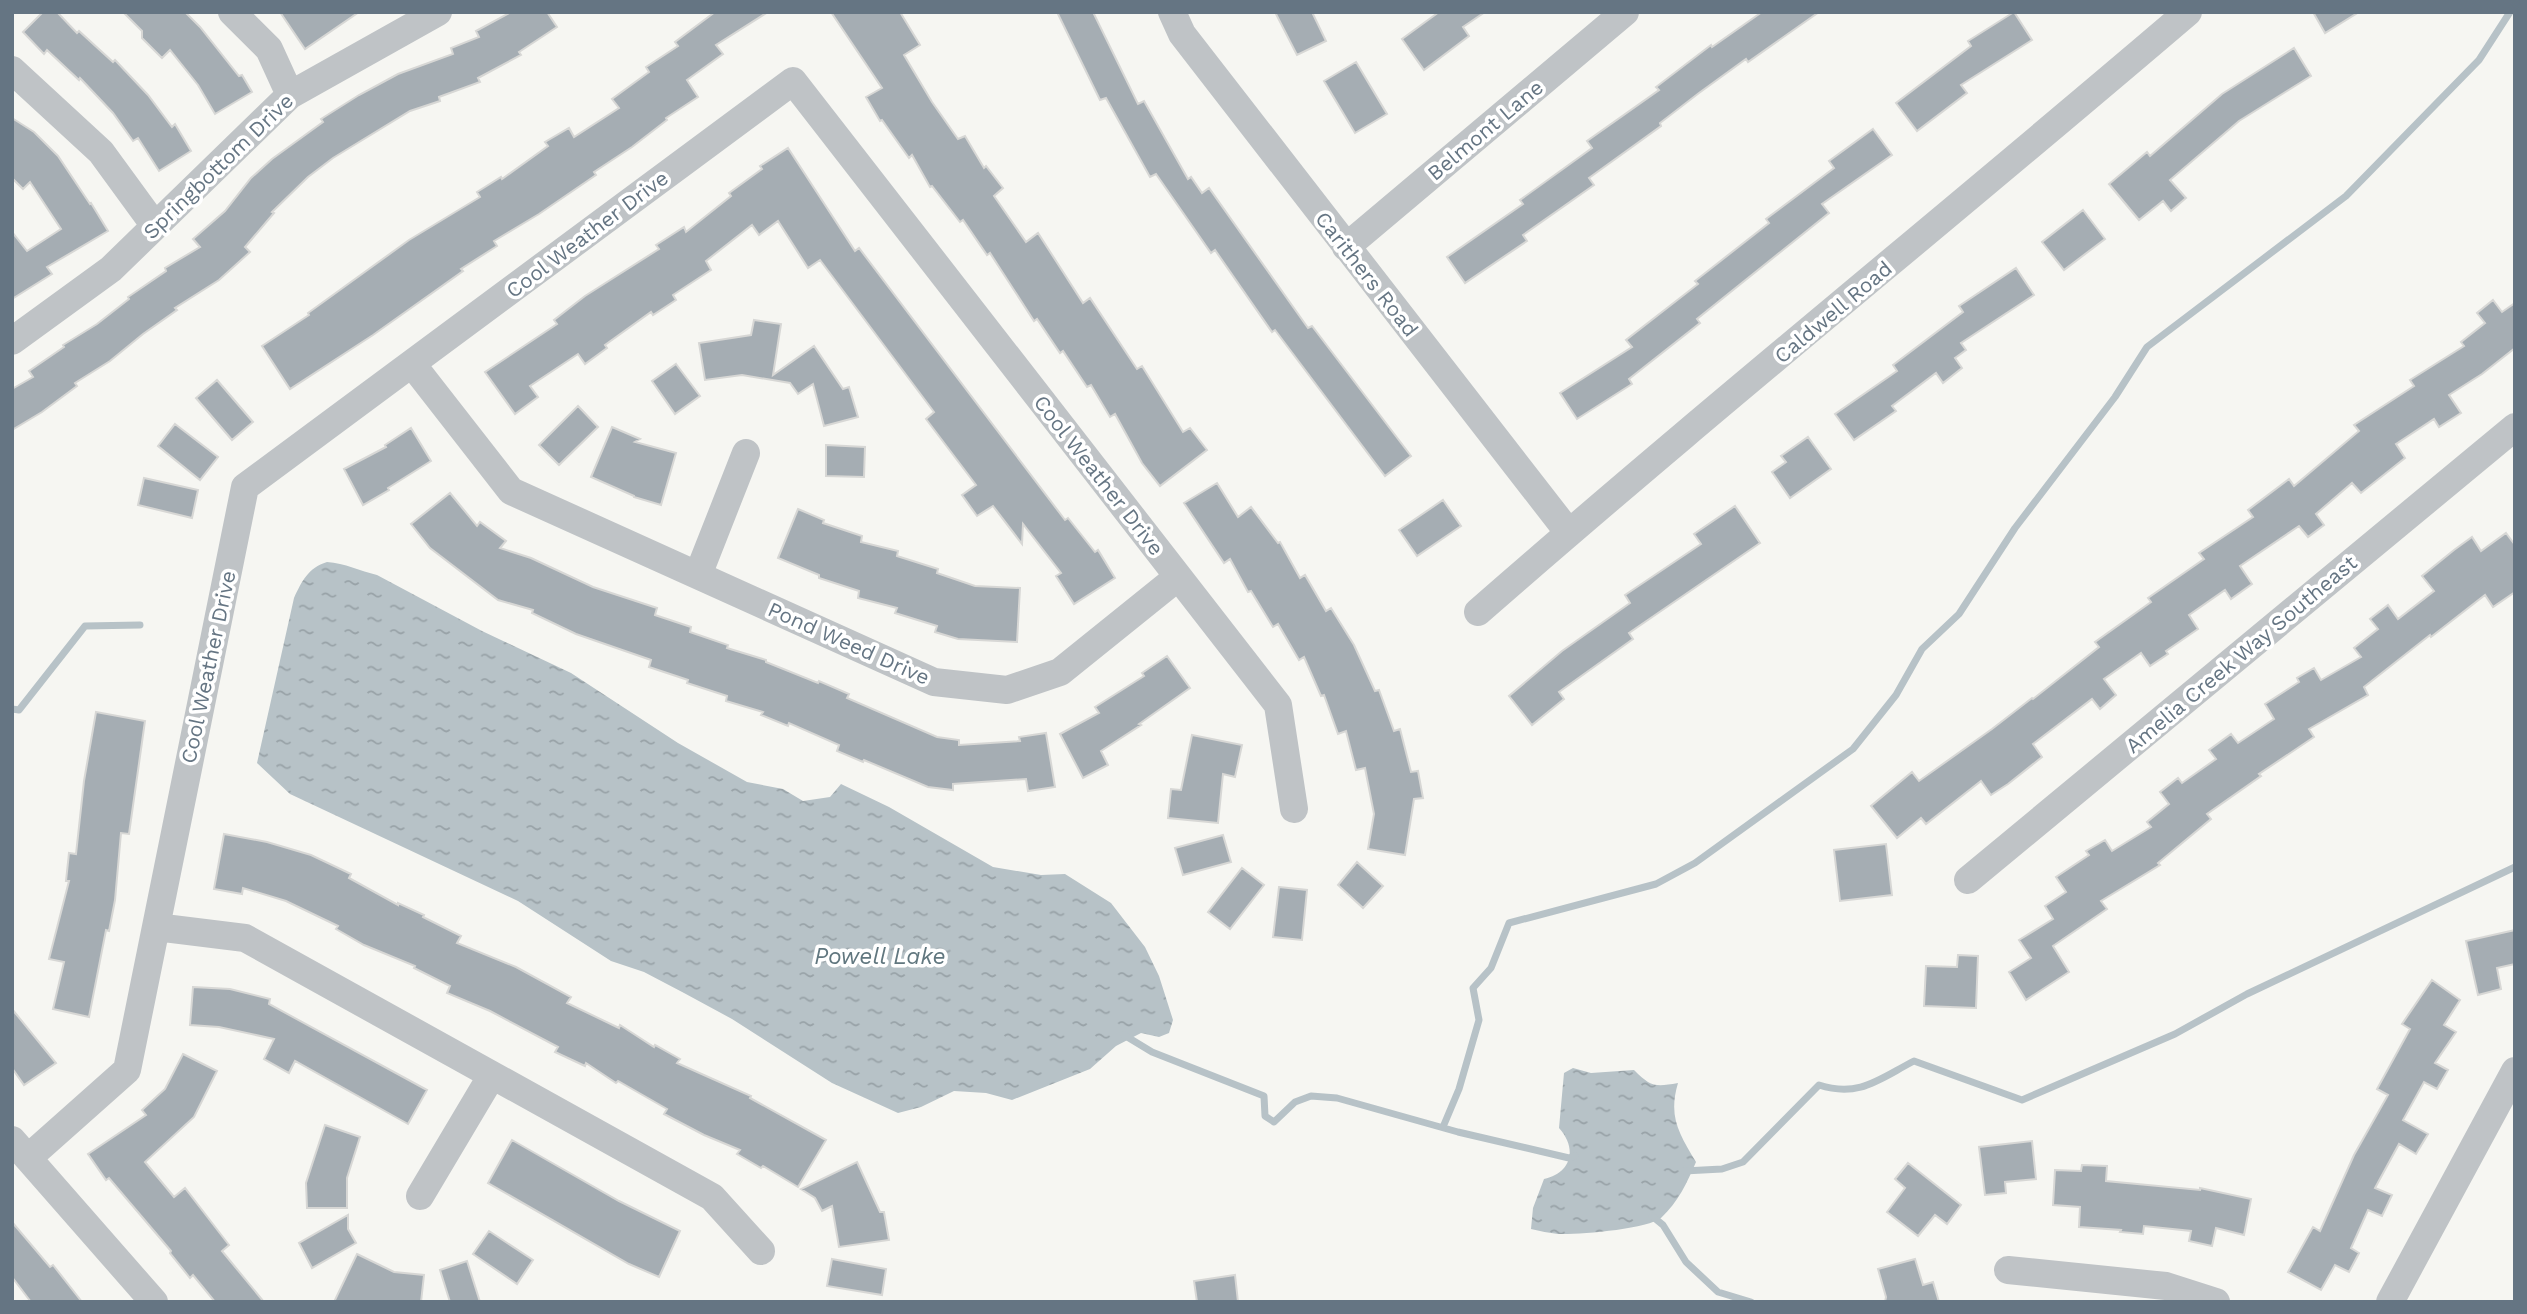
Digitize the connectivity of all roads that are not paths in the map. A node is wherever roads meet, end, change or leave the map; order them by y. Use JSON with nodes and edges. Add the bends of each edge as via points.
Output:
{"nodes":[{"id":1,"x":232,"y":12,"type":"edge"},
{"id":2,"x":438,"y":12,"type":"edge"},
{"id":3,"x":1172,"y":12,"type":"edge"},
{"id":4,"x":1625,"y":12,"type":"edge"},
{"id":5,"x":2188,"y":12,"type":"edge"},
{"id":6,"x":12,"y":70,"type":"edge"},
{"id":7,"x":290,"y":95,"type":"junction"},
{"id":8,"x":155,"y":226,"type":"junction"},
{"id":9,"x":1346,"y":247,"type":"junction"},
{"id":10,"x":12,"y":341,"type":"edge"},
{"id":11,"x":412,"y":363,"type":"junction"},
{"id":12,"x":2515,"y":427,"type":"edge"},
{"id":13,"x":746,"y":453,"type":"dead end"},
{"id":14,"x":1569,"y":533,"type":"junction"},
{"id":15,"x":698,"y":575,"type":"junction"},
{"id":16,"x":1178,"y":577,"type":"junction"},
{"id":17,"x":1478,"y":612,"type":"dead end"},
{"id":18,"x":1294,"y":809,"type":"dead end"},
{"id":19,"x":1968,"y":880,"type":"dead end"},
{"id":20,"x":156,"y":927,"type":"junction"},
{"id":21,"x":2515,"y":1071,"type":"edge"},
{"id":22,"x":492,"y":1075,"type":"junction"},
{"id":23,"x":20,"y":1149,"type":"edge"},
{"id":24,"x":420,"y":1196,"type":"dead end"},
{"id":25,"x":761,"y":1251,"type":"dead end"},
{"id":26,"x":2008,"y":1270,"type":"dead end"},
{"id":27,"x":154,"y":1302,"type":"edge"},
{"id":28,"x":2216,"y":1302,"type":"edge"},
{"id":29,"x":2390,"y":1302,"type":"edge"}],
"edges":[{"from":1,"to":7,"type":"street","via":[[269,49]]},
{"from":2,"to":7,"type":"street","name":"Springbottom Drive"},
{"from":3,"to":9,"type":"street","name":"Carithers Road","via":[[1182,34]]},
{"from":4,"to":9,"type":"street","name":"Belmont Lane"},
{"from":5,"to":14,"type":"street","name":"Caldwell Road"},
{"from":6,"to":8,"type":"street","via":[[101,152]]},
{"from":7,"to":8,"type":"street","name":"Springbottom Drive"},
{"from":8,"to":10,"type":"street","name":"Springbottom Drive","via":[[111,269]]},
{"from":9,"to":14,"type":"street","name":"Carithers Road"},
{"from":11,"to":15,"type":"street","name":"Pond Weed Drive","via":[[510,491]]},
{"from":11,"to":16,"type":"street","name":"Cool Weather Drive","via":[[793,81]]},
{"from":11,"to":20,"type":"street","name":"Cool Weather Drive","via":[[245,487]]},
{"from":12,"to":19,"type":"street","name":"Amelia Creek Way Southeast"},
{"from":13,"to":15,"type":"street"},
{"from":14,"to":17,"type":"street","name":"Caldwell Road"},
{"from":15,"to":16,"type":"street","name":"Pond Weed Drive","via":[[934,682],[1007,690],[1060,672]]},
{"from":16,"to":18,"type":"street","name":"Cool Weather Drive","via":[[1278,705]]},
{"from":20,"to":22,"type":"street","via":[[245,938]]},
{"from":20,"to":23,"type":"street","name":"Cool Weather Drive","via":[[127,1070]]},
{"from":21,"to":29,"type":"street"},
{"from":22,"to":24,"type":"street"},
{"from":22,"to":25,"type":"street","via":[[712,1197]]},
{"from":23,"to":27,"type":"street"},
{"from":26,"to":28,"type":"street","via":[[2166,1286]]}]}
